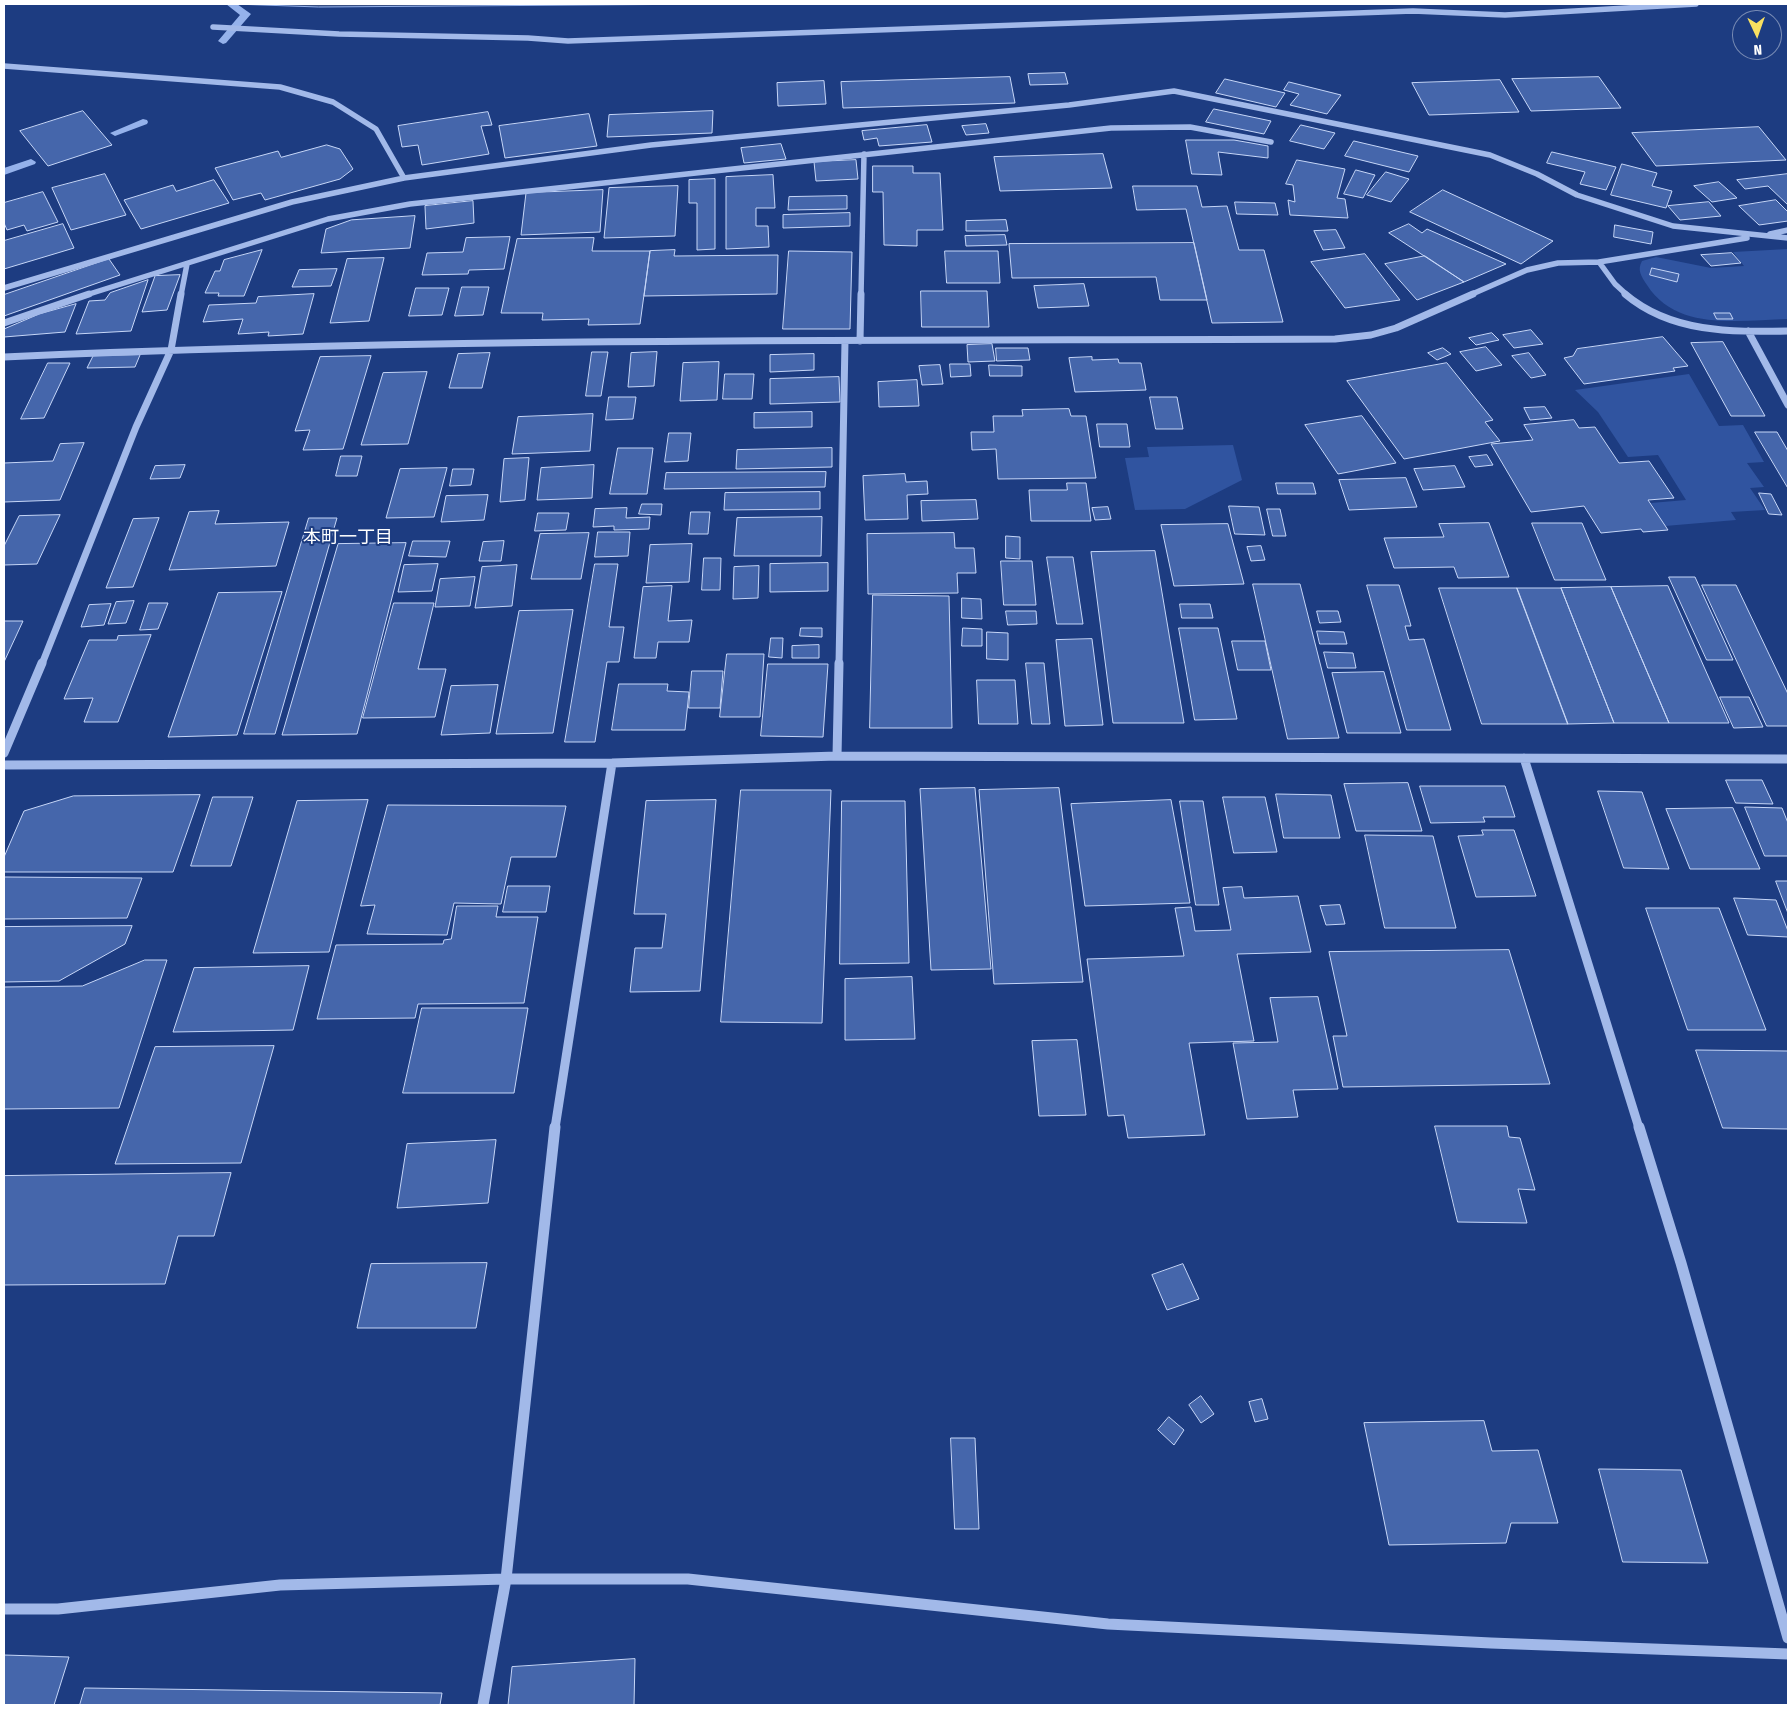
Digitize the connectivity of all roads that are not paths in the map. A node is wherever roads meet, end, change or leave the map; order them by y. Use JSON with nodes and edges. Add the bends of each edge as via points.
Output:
{"nodes":[{"id":1,"x":1696,"y":4,"type":"edge"},
{"id":2,"x":213,"y":27,"type":"dead end"},
{"id":3,"x":4,"y":66,"type":"edge"},
{"id":4,"x":1271,"y":142,"type":"dead end"},
{"id":5,"x":864,"y":154,"type":"junction"},
{"id":6,"x":404,"y":178,"type":"junction"},
{"id":7,"x":1788,"y":230,"type":"edge"},
{"id":8,"x":1758,"y":236,"type":"junction"},
{"id":9,"x":1788,"y":238,"type":"edge"},
{"id":10,"x":1599,"y":262,"type":"junction"},
{"id":11,"x":187,"y":264,"type":"junction"},
{"id":12,"x":4,"y":288,"type":"edge"},
{"id":13,"x":4,"y":323,"type":"edge"},
{"id":14,"x":1748,"y":331,"type":"junction"},
{"id":15,"x":1788,"y":331,"type":"edge"},
{"id":16,"x":845,"y":341,"type":"junction"},
{"id":17,"x":860,"y":341,"type":"junction"},
{"id":18,"x":170,"y":350,"type":"junction"},
{"id":19,"x":4,"y":357,"type":"edge"},
{"id":20,"x":1788,"y":405,"type":"edge"},
{"id":21,"x":4,"y":753,"type":"edge"},
{"id":22,"x":836,"y":756,"type":"junction"},
{"id":23,"x":1524,"y":758,"type":"junction"},
{"id":24,"x":1788,"y":759,"type":"edge"},
{"id":25,"x":612,"y":763,"type":"junction"},
{"id":26,"x":4,"y":765,"type":"edge"},
{"id":27,"x":506,"y":1579,"type":"junction"},
{"id":28,"x":4,"y":1609,"type":"edge"},
{"id":29,"x":1788,"y":1638,"type":"edge"},
{"id":30,"x":1788,"y":1654,"type":"edge"},
{"id":31,"x":483,"y":1705,"type":"edge"}],
"edges":[{"from":1,"to":2,"type":"street","via":[[1505,15],[1413,11],[568,41]]},
{"from":3,"to":6,"type":"street","via":[[280,87],[333,102],[376,129]]},
{"from":4,"to":5,"type":"street","via":[[1190,127],[1152,126]]},
{"from":5,"to":11,"type":"street","via":[[410,204],[328,219]]},
{"from":5,"to":17,"type":"street"},
{"from":6,"to":8,"type":"street","via":[[651,144],[1069,105],[1174,91],[1490,155],[1577,195],[1673,226]]},
{"from":6,"to":12,"type":"street","via":[[292,202]]},
{"from":7,"to":8,"type":"street"},
{"from":8,"to":9,"type":"street"},
{"from":8,"to":10,"type":"street"},
{"from":10,"to":14,"type":"street","via":[[1621,290],[1646,310],[1676,323],[1706,330]]},
{"from":10,"to":17,"type":"street","via":[[1558,263],[1527,270],[1396,328],[1335,339]]},
{"from":11,"to":13,"type":"street","via":[[138,277]]},
{"from":11,"to":18,"type":"street"},
{"from":14,"to":15,"type":"street"},
{"from":14,"to":20,"type":"street"},
{"from":16,"to":17,"type":"street"},
{"from":16,"to":18,"type":"street"},
{"from":16,"to":22,"type":"street"},
{"from":18,"to":19,"type":"street"},
{"from":18,"to":21,"type":"street"},
{"from":22,"to":23,"type":"street"},
{"from":22,"to":25,"type":"street"},
{"from":23,"to":24,"type":"street"},
{"from":23,"to":29,"type":"street","via":[[1681,1263]]},
{"from":25,"to":26,"type":"street"},
{"from":25,"to":27,"type":"street","via":[[558,1104]]},
{"from":27,"to":28,"type":"street","via":[[280,1585],[58,1609]]},
{"from":27,"to":30,"type":"street","via":[[688,1579],[1108,1624]]},
{"from":27,"to":31,"type":"street"}]}
